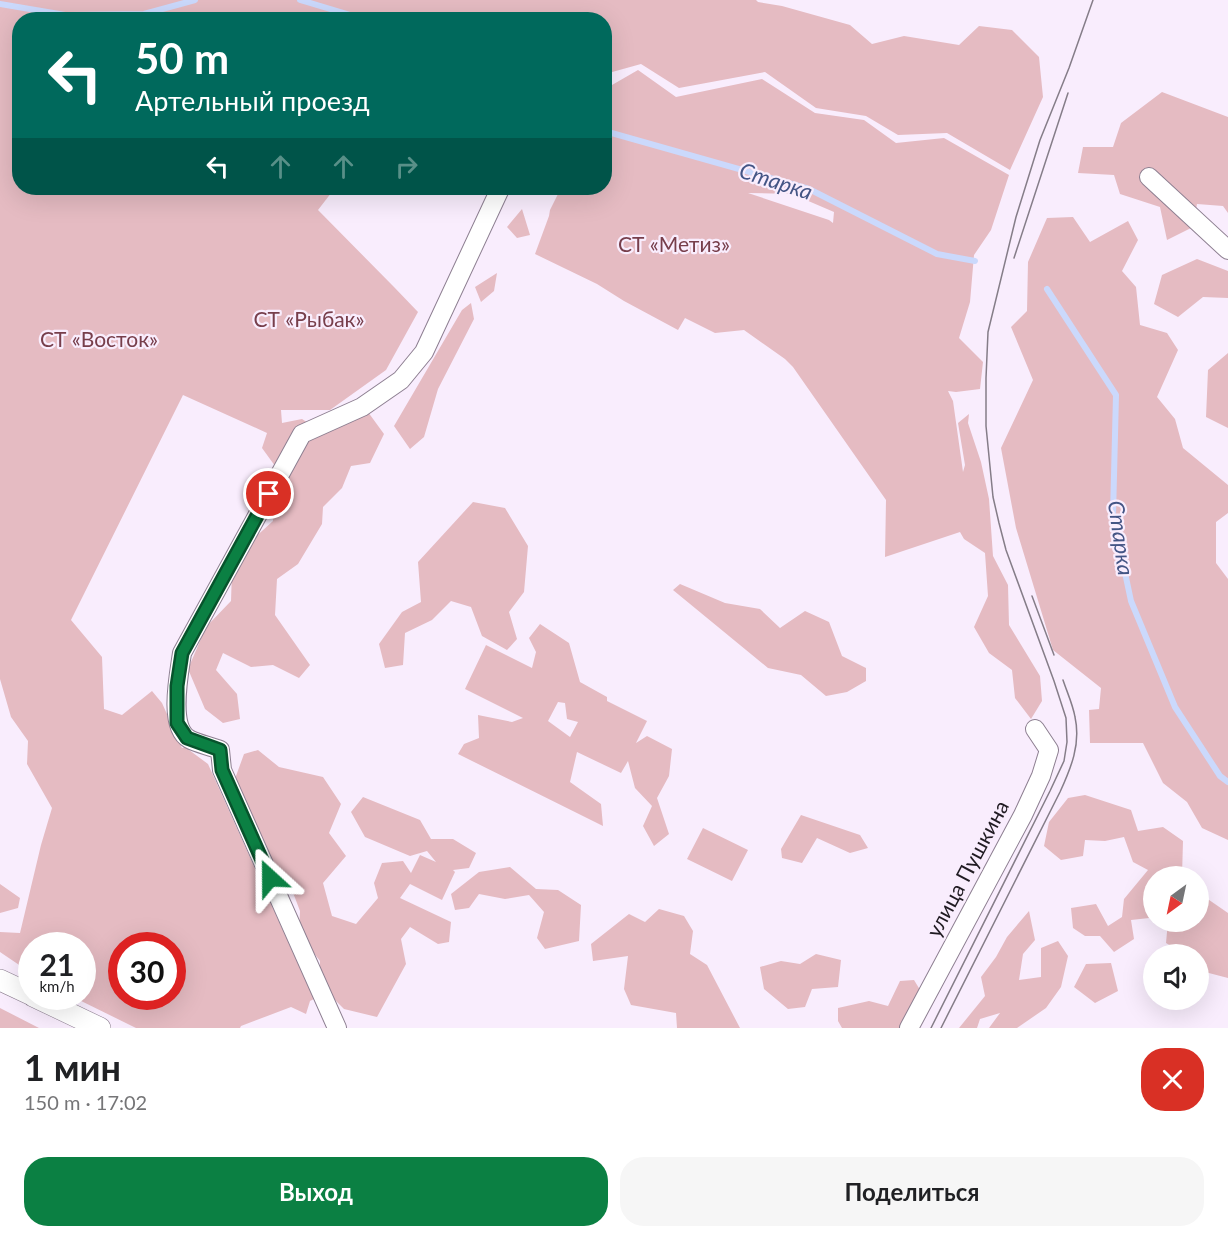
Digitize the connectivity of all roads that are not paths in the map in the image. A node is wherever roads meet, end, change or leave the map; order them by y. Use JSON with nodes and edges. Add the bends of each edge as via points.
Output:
{"nodes":[{"id":1,"x":1149,"y":177,"type":"dead end"},
{"id":2,"x":497,"y":195,"type":"edge"},
{"id":3,"x":1228,"y":250,"type":"edge"},
{"id":4,"x":1035,"y":729,"type":"dead end"},
{"id":5,"x":0,"y":980,"type":"edge"},
{"id":6,"x":18,"y":989,"type":"edge"},
{"id":7,"x":62,"y":1010,"type":"edge"},
{"id":8,"x":100,"y":1028,"type":"edge"},
{"id":9,"x":337,"y":1028,"type":"edge"},
{"id":10,"x":909,"y":1028,"type":"edge"}],
"edges":[{"from":1,"to":3,"type":"street"},
{"from":2,"to":9,"type":"street","via":[[424,352],[401,380],[362,407],[302,434],[182,653],[177,723],[187,738],[220,750],[222,770]]},
{"from":4,"to":10,"type":"street","name":"улица Пушкина","via":[[1049,750],[1041,776]]},
{"from":5,"to":6,"type":"street"},
{"from":7,"to":8,"type":"street"}]}
